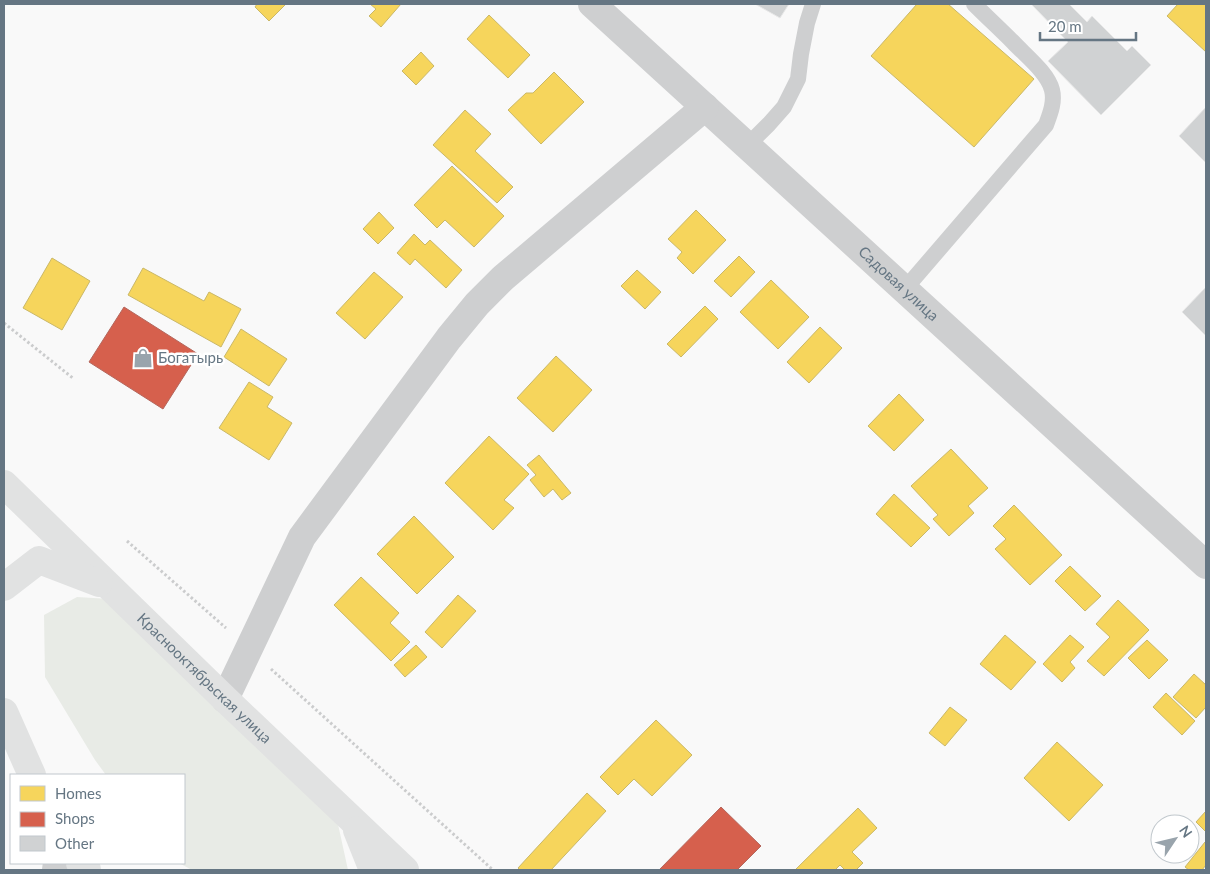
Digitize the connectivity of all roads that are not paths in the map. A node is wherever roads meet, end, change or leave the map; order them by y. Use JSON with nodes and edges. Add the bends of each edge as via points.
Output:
{"nodes":[{"id":1,"x":592,"y":4,"type":"edge"},
{"id":2,"x":813,"y":4,"type":"edge"},
{"id":3,"x":974,"y":4,"type":"edge"},
{"id":4,"x":705,"y":107,"type":"junction"},
{"id":5,"x":747,"y":146,"type":"junction"},
{"id":6,"x":904,"y":290,"type":"junction"},
{"id":7,"x":4,"y":484,"type":"edge"},
{"id":8,"x":1206,"y":564,"type":"edge"},
{"id":9,"x":4,"y":587,"type":"edge"},
{"id":10,"x":109,"y":587,"type":"junction"},
{"id":11,"x":224,"y":699,"type":"junction"},
{"id":12,"x":4,"y":712,"type":"edge"},
{"id":13,"x":32,"y":774,"type":"edge"},
{"id":14,"x":353,"y":821,"type":"junction"},
{"id":15,"x":373,"y":870,"type":"edge"},
{"id":16,"x":405,"y":870,"type":"edge"}],
"edges":[{"from":1,"to":4,"type":"street","name":"Садовая улица"},
{"from":2,"to":5,"type":"lane","via":[[798,79],[784,107]]},
{"from":3,"to":6,"type":"lane","via":[[1048,80],[1053,99],[1050,112],[1046,125]]},
{"from":4,"to":5,"type":"street","name":"Садовая улица"},
{"from":4,"to":11,"type":"street","via":[[504,278],[449,338],[302,537]]},
{"from":5,"to":6,"type":"street","name":"Садовая улица"},
{"from":6,"to":8,"type":"street","name":"Садовая улица"},
{"from":7,"to":10,"type":"main road","name":"Краснооктябрьская улица"},
{"from":9,"to":10,"type":"main road","via":[[39,560]]},
{"from":10,"to":11,"type":"main road","name":"Краснооктябрьская улица"},
{"from":11,"to":14,"type":"main road","name":"Краснооктябрьская улица"},
{"from":12,"to":13,"type":"main road"},
{"from":14,"to":15,"type":"main road"},
{"from":14,"to":16,"type":"main road","name":"Краснооктябрьская улица"}]}
